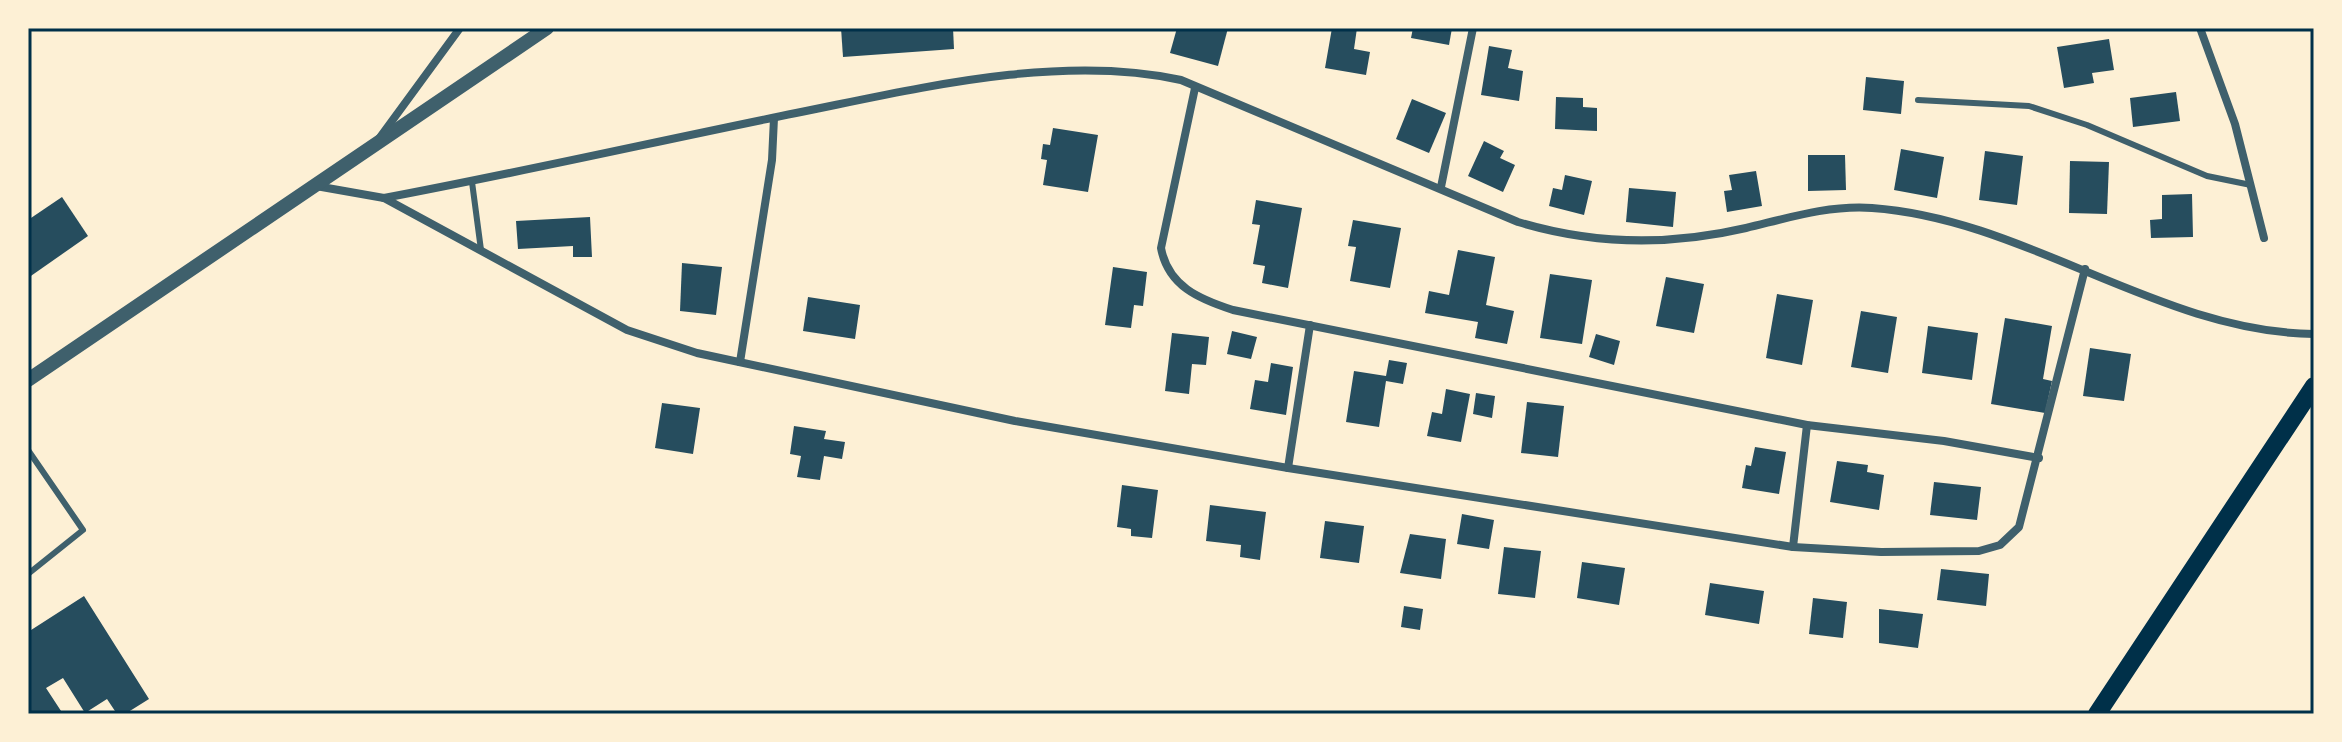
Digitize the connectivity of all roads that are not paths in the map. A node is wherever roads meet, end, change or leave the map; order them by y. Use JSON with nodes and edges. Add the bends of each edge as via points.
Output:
{"nodes":[{"id":1,"x":460,"y":28,"type":"edge"},
{"id":2,"x":547,"y":28,"type":"edge"},
{"id":3,"x":1473,"y":28,"type":"edge"},
{"id":4,"x":2200,"y":28,"type":"edge"},
{"id":5,"x":1195,"y":88,"type":"junction"},
{"id":6,"x":1918,"y":100,"type":"dead end"},
{"id":7,"x":774,"y":118,"type":"junction"},
{"id":8,"x":376,"y":143,"type":"junction"},
{"id":9,"x":472,"y":182,"type":"junction"},
{"id":10,"x":2251,"y":185,"type":"junction"},
{"id":11,"x":315,"y":186,"type":"junction"},
{"id":12,"x":1441,"y":187,"type":"junction"},
{"id":13,"x":384,"y":198,"type":"junction"},
{"id":14,"x":2264,"y":238,"type":"dead end"},
{"id":15,"x":481,"y":250,"type":"junction"},
{"id":16,"x":2085,"y":269,"type":"junction"},
{"id":17,"x":1310,"y":325,"type":"junction"},
{"id":18,"x":2314,"y":334,"type":"edge"},
{"id":19,"x":740,"y":362,"type":"junction"},
{"id":20,"x":28,"y":380,"type":"edge"},
{"id":21,"x":2314,"y":386,"type":"edge"},
{"id":22,"x":1807,"y":425,"type":"junction"},
{"id":23,"x":28,"y":450,"type":"edge"},
{"id":24,"x":2039,"y":458,"type":"junction"},
{"id":25,"x":1288,"y":468,"type":"junction"},
{"id":26,"x":1793,"y":547,"type":"junction"},
{"id":27,"x":28,"y":574,"type":"edge"},
{"id":28,"x":2097,"y":714,"type":"edge"}],
"edges":[{"from":1,"to":8,"type":"street"},
{"from":2,"to":8,"type":"street"},
{"from":3,"to":12,"type":"street"},
{"from":4,"to":10,"type":"street"},
{"from":5,"to":7,"type":"street","via":[[1181,80],[1125,72],[1008,76]]},
{"from":5,"to":12,"type":"street"},
{"from":5,"to":17,"type":"street","via":[[1161,248],[1164,266],[1201,300]]},
{"from":6,"to":10,"type":"lane","via":[[2029,106],[2207,176]]},
{"from":7,"to":9,"type":"street"},
{"from":7,"to":19,"type":"street"},
{"from":8,"to":11,"type":"street"},
{"from":9,"to":13,"type":"street"},
{"from":9,"to":15,"type":"lane"},
{"from":10,"to":14,"type":"street"},
{"from":11,"to":13,"type":"street"},
{"from":11,"to":20,"type":"street"},
{"from":12,"to":16,"type":"street","via":[[1518,222],[1602,241],[1694,237],[1828,209],[1871,208],[1954,225]]},
{"from":13,"to":15,"type":"street"},
{"from":15,"to":19,"type":"street","via":[[627,330]]},
{"from":16,"to":18,"type":"street","via":[[2251,329]]},
{"from":16,"to":24,"type":"street"},
{"from":17,"to":22,"type":"street"},
{"from":17,"to":25,"type":"street"},
{"from":19,"to":25,"type":"street","via":[[1015,421]]},
{"from":21,"to":28,"type":"main road"},
{"from":22,"to":24,"type":"street"},
{"from":22,"to":26,"type":"street"},
{"from":23,"to":27,"type":"lane","via":[[83,530]]},
{"from":24,"to":26,"type":"street","via":[[2019,527],[2000,545],[1979,551],[1925,552]]},
{"from":25,"to":26,"type":"street"}]}
